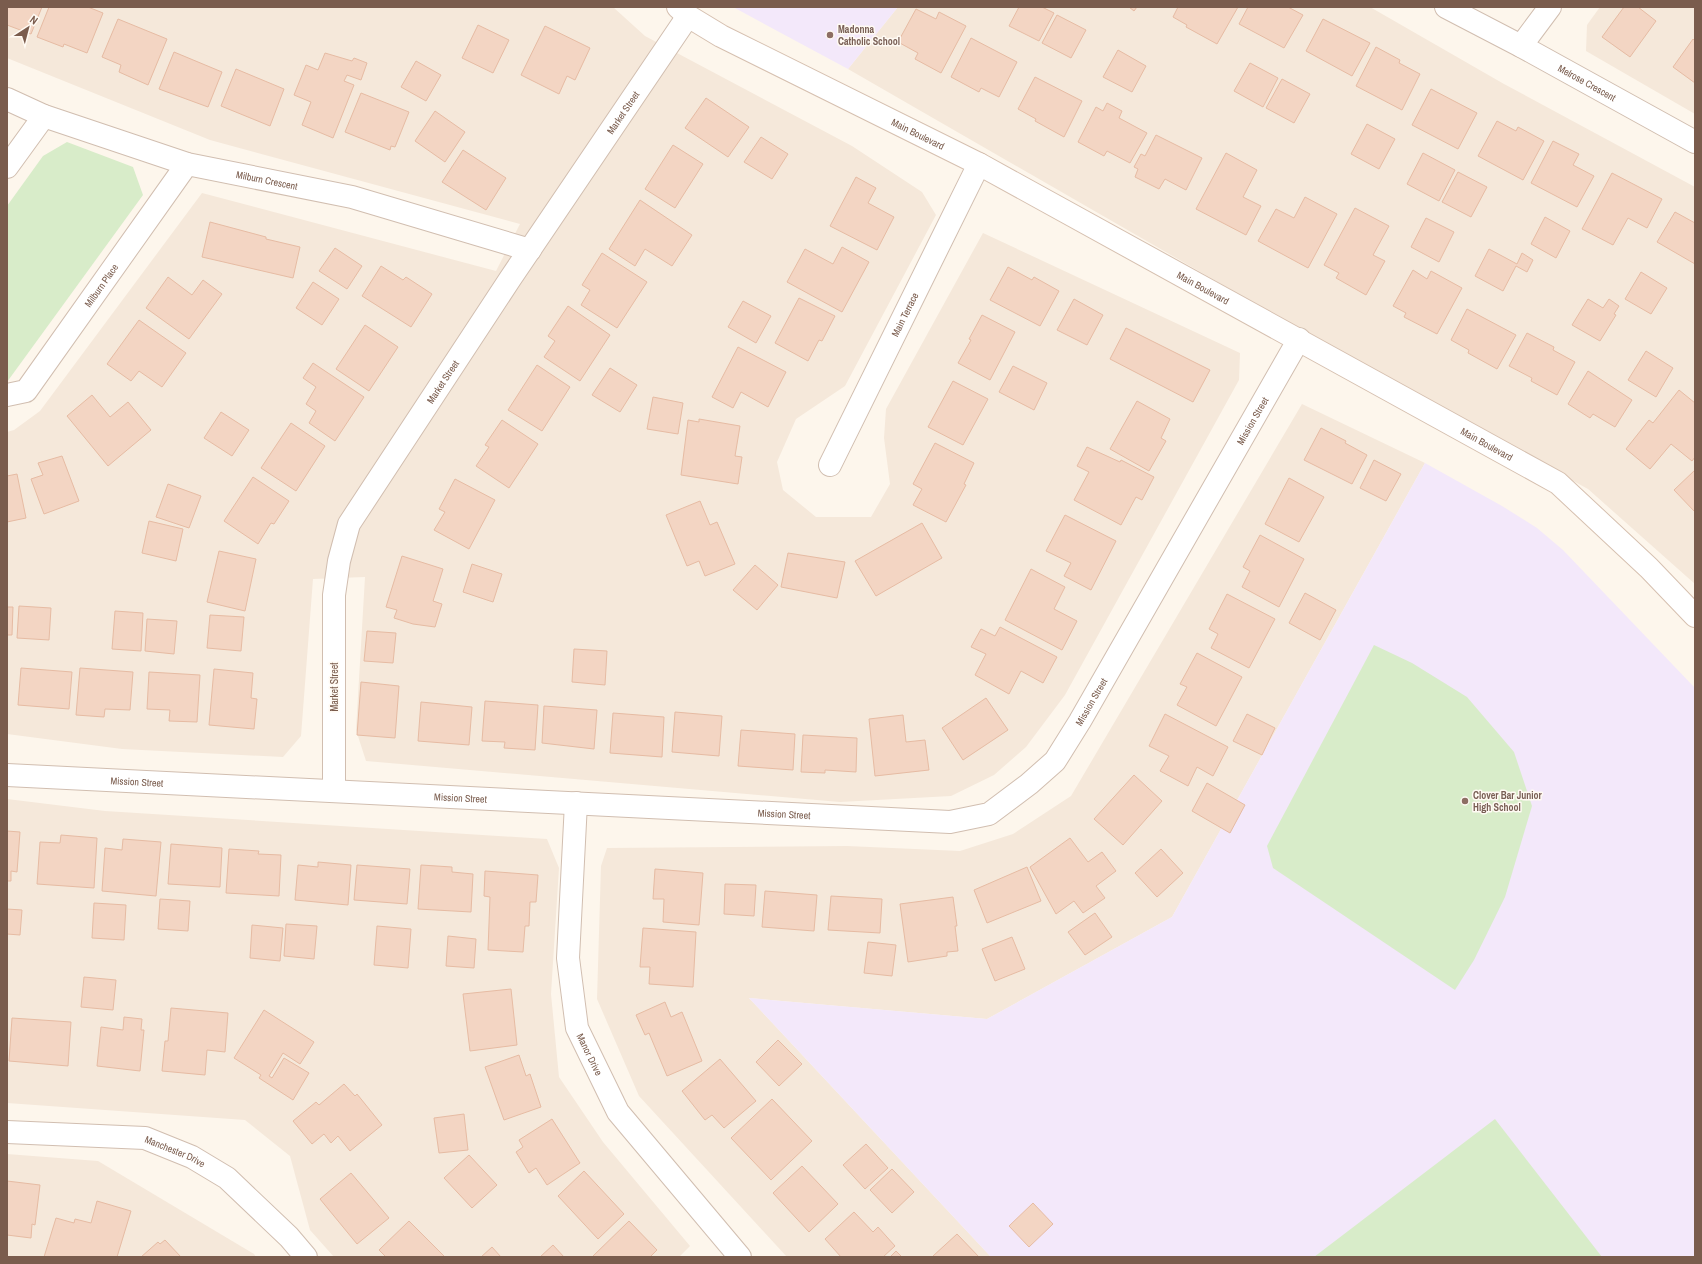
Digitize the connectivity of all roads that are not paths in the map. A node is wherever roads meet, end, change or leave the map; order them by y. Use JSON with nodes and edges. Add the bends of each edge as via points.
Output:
{"nodes":[{"id":1,"x":1446,"y":7,"type":"edge"},
{"id":2,"x":1550,"y":7,"type":"edge"},
{"id":3,"x":683,"y":12,"type":"edge"},
{"id":4,"x":1521,"y":46,"type":"junction"},
{"id":5,"x":7,"y":99,"type":"edge"},
{"id":6,"x":44,"y":116,"type":"junction"},
{"id":7,"x":1695,"y":142,"type":"edge"},
{"id":8,"x":187,"y":164,"type":"junction"},
{"id":9,"x":979,"y":164,"type":"junction"},
{"id":10,"x":7,"y":167,"type":"edge"},
{"id":11,"x":530,"y":250,"type":"junction"},
{"id":12,"x":1299,"y":339,"type":"junction"},
{"id":13,"x":7,"y":395,"type":"edge"},
{"id":14,"x":830,"y":465,"type":"dead end"},
{"id":15,"x":1695,"y":616,"type":"edge"},
{"id":16,"x":7,"y":775,"type":"edge"},
{"id":17,"x":334,"y":791,"type":"junction"},
{"id":18,"x":576,"y":803,"type":"junction"},
{"id":19,"x":7,"y":1132,"type":"edge"},
{"id":20,"x":739,"y":1256,"type":"edge"},
{"id":21,"x":306,"y":1257,"type":"edge"}],
"edges":[{"from":1,"to":4,"type":"street","name":"Melrose Crescent"},
{"from":2,"to":4,"type":"street"},
{"from":3,"to":9,"type":"street","name":"Main Boulevard","via":[[721,36]]},
{"from":3,"to":11,"type":"street","name":"Market Street"},
{"from":4,"to":7,"type":"street","name":"Melrose Crescent"},
{"from":5,"to":6,"type":"street","name":"Milburn Crescent"},
{"from":6,"to":8,"type":"street","name":"Milburn Crescent"},
{"from":6,"to":10,"type":"street"},
{"from":8,"to":11,"type":"street","name":"Milburn Crescent","via":[[352,197]]},
{"from":8,"to":13,"type":"street","name":"Milburn Place","via":[[26,391]]},
{"from":9,"to":12,"type":"street","name":"Main Boulevard"},
{"from":9,"to":14,"type":"street","name":"Main Terrace"},
{"from":11,"to":17,"type":"street","name":"Market Street","via":[[349,524],[339,561],[334,595]]},
{"from":12,"to":15,"type":"street","name":"Main Boulevard","via":[[1558,483],[1649,568]]},
{"from":12,"to":18,"type":"street","name":"Mission Street","via":[[1055,761],[989,814],[950,822]]},
{"from":16,"to":17,"type":"street","name":"Mission Street"},
{"from":17,"to":18,"type":"street","name":"Mission Street"},
{"from":18,"to":20,"type":"street","name":"Manor Drive","via":[[568,958],[577,1028],[618,1112]]},
{"from":19,"to":21,"type":"street","name":"Manchester Drive","via":[[145,1138],[192,1156],[227,1178],[289,1237]]}]}
